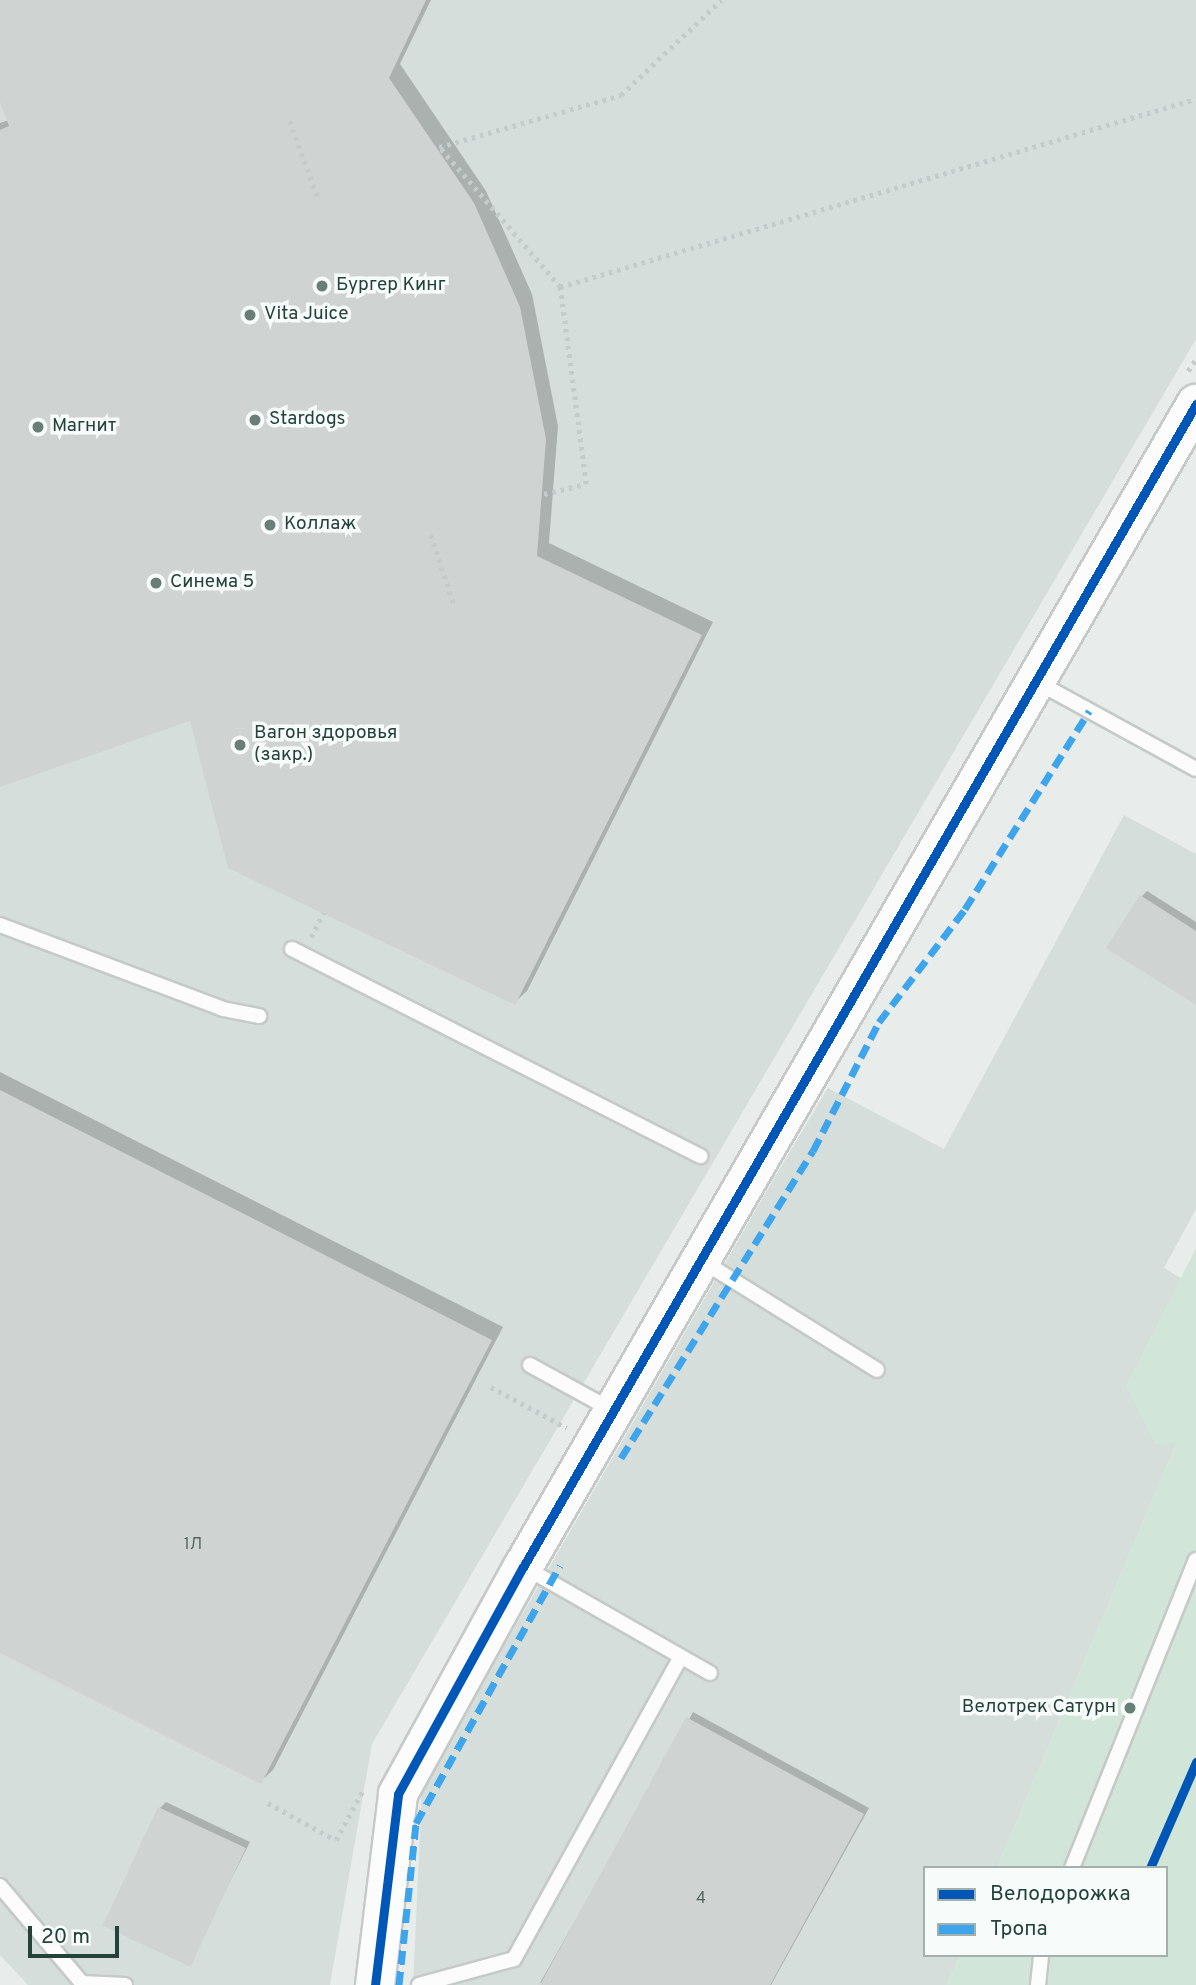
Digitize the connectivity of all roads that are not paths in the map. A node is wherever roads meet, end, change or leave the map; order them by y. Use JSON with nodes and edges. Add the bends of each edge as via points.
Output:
{"nodes":[{"id":1,"x":1196,"y":404,"type":"edge"},
{"id":2,"x":1035,"y":682,"type":"junction"},
{"id":3,"x":1196,"y":769,"type":"edge"},
{"id":4,"x":0,"y":925,"type":"edge"},
{"id":5,"x":292,"y":949,"type":"dead end"},
{"id":6,"x":259,"y":1016,"type":"dead end"},
{"id":7,"x":700,"y":1156,"type":"dead end"},
{"id":8,"x":701,"y":1260,"type":"junction"},
{"id":9,"x":530,"y":1365,"type":"dead end"},
{"id":10,"x":877,"y":1370,"type":"dead end"},
{"id":11,"x":613,"y":1411,"type":"junction"},
{"id":12,"x":1196,"y":1560,"type":"edge"},
{"id":13,"x":523,"y":1567,"type":"junction"},
{"id":14,"x":681,"y":1657,"type":"junction"},
{"id":15,"x":710,"y":1673,"type":"dead end"},
{"id":16,"x":1073,"y":1866,"type":"edge"},
{"id":17,"x":0,"y":1886,"type":"edge"},
{"id":18,"x":1041,"y":1957,"type":"edge"},
{"id":19,"x":125,"y":1985,"type":"edge"},
{"id":20,"x":375,"y":1985,"type":"edge"},
{"id":21,"x":419,"y":1985,"type":"edge"},
{"id":22,"x":1038,"y":1985,"type":"edge"}],
"edges":[{"from":1,"to":2,"type":"street"},
{"from":2,"to":3,"type":"lane"},
{"from":2,"to":8,"type":"street"},
{"from":4,"to":6,"type":"lane","via":[[222,1009]]},
{"from":5,"to":7,"type":"lane"},
{"from":8,"to":10,"type":"lane"},
{"from":8,"to":11,"type":"street"},
{"from":9,"to":11,"type":"lane"},
{"from":11,"to":13,"type":"street"},
{"from":12,"to":16,"type":"lane"},
{"from":13,"to":14,"type":"lane"},
{"from":13,"to":20,"type":"street","via":[[398,1794]]},
{"from":14,"to":15,"type":"lane"},
{"from":14,"to":21,"type":"lane","via":[[514,1959]]},
{"from":17,"to":19,"type":"lane","via":[[82,1983]]},
{"from":18,"to":22,"type":"lane"}]}
